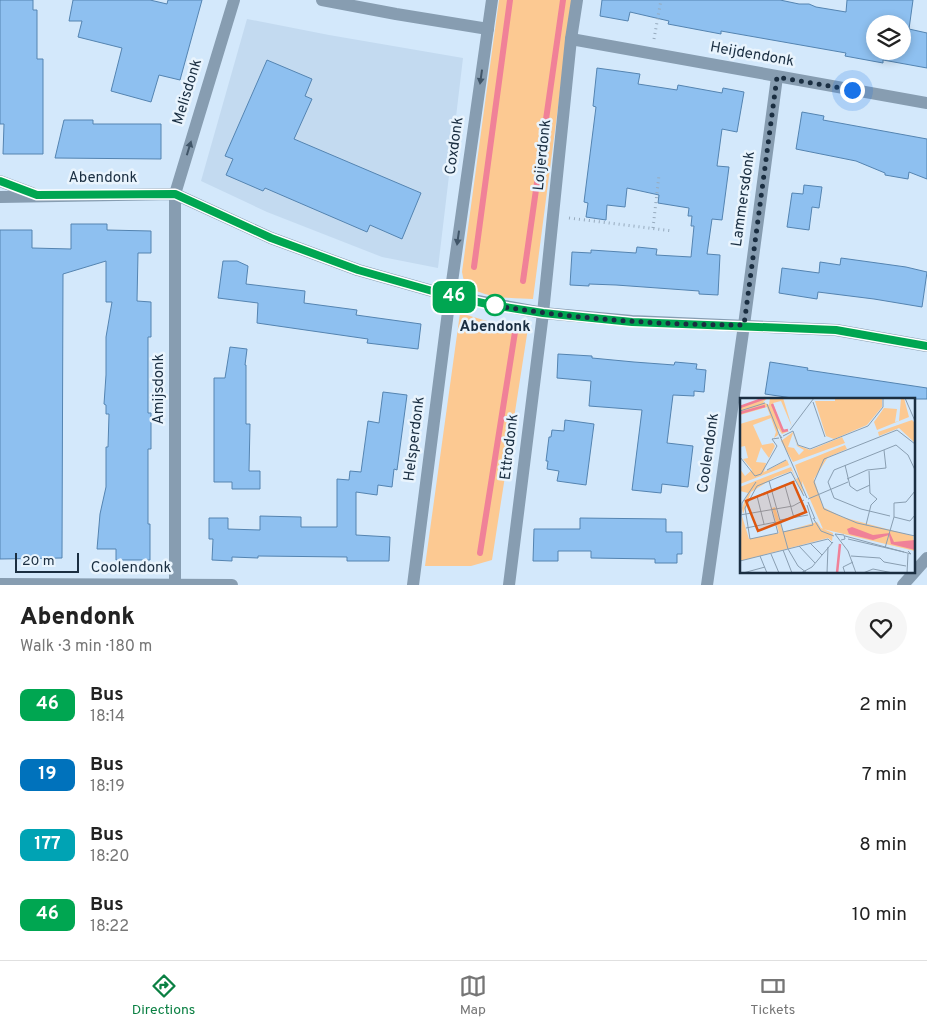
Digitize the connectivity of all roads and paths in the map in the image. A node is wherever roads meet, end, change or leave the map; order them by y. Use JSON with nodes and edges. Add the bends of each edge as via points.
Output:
{"nodes":[{"id":1,"x":234,"y":0,"type":"edge"},
{"id":2,"x":322,"y":0,"type":"edge"},
{"id":3,"x":492,"y":0,"type":"edge"},
{"id":4,"x":577,"y":0,"type":"edge"},
{"id":5,"x":661,"y":0,"type":"edge"},
{"id":6,"x":488,"y":29,"type":"junction"},
{"id":7,"x":571,"y":39,"type":"junction"},
{"id":8,"x":651,"y":54,"type":"junction"},
{"id":9,"x":777,"y":77,"type":"junction"},
{"id":10,"x":927,"y":103,"type":"edge"},
{"id":11,"x":659,"y":175,"type":"dead end"},
{"id":12,"x":0,"y":181,"type":"edge"},
{"id":13,"x":175,"y":194,"type":"junction"},
{"id":14,"x":37,"y":195,"type":"junction"},
{"id":15,"x":0,"y":197,"type":"edge"},
{"id":16,"x":553,"y":216,"type":"junction"},
{"id":17,"x":653,"y":228,"type":"junction"},
{"id":18,"x":673,"y":231,"type":"dead end"},
{"id":19,"x":450,"y":296,"type":"junction"},
{"id":20,"x":543,"y":313,"type":"junction"},
{"id":21,"x":744,"y":325,"type":"junction"},
{"id":22,"x":927,"y":346,"type":"edge"},
{"id":23,"x":927,"y":558,"type":"edge"},
{"id":24,"x":0,"y":584,"type":"edge"},
{"id":25,"x":175,"y":584,"type":"edge"},
{"id":26,"x":232,"y":585,"type":"edge"},
{"id":27,"x":413,"y":585,"type":"edge"},
{"id":28,"x":509,"y":585,"type":"edge"},
{"id":29,"x":707,"y":585,"type":"edge"},
{"id":30,"x":903,"y":585,"type":"edge"}],
"edges":[{"from":13,"to":1,"type":"street","name":"Melisdonk","one_way":true},
{"from":2,"to":6,"type":"street"},
{"from":3,"to":6,"type":"street","name":"Coxdonk"},
{"from":4,"to":7,"type":"street","name":"Loijerdonk"},
{"from":5,"to":8,"type":"path"},
{"from":6,"to":19,"type":"street","name":"Coxdonk","one_way":true},
{"from":7,"to":8,"type":"street","name":"Heijdendonk"},
{"from":7,"to":16,"type":"street","name":"Loijerdonk"},
{"from":8,"to":9,"type":"street","name":"Heijdendonk"},
{"from":9,"to":10,"type":"street","name":"Heijdendonk"},
{"from":9,"to":21,"type":"street","name":"Lammersdonk"},
{"from":11,"to":17,"type":"path"},
{"from":12,"to":14,"type":"street","name":"Abendonk"},
{"from":13,"to":14,"type":"street","name":"Abendonk"},
{"from":13,"to":19,"type":"street","name":"Abendonk","via":[[271,238],[358,270]]},
{"from":13,"to":25,"type":"street","name":"Amijsdonk"},
{"from":14,"to":15,"type":"street","name":"Abendonk"},
{"from":16,"to":17,"type":"path"},
{"from":16,"to":20,"type":"street","name":"Loijerdonk"},
{"from":17,"to":18,"type":"path"},
{"from":19,"to":20,"type":"street","name":"Abendonk"},
{"from":19,"to":27,"type":"street","name":"Helsperdonk"},
{"from":20,"to":21,"type":"street","name":"Abendonk","via":[[632,322]]},
{"from":20,"to":28,"type":"street","name":"Ettrodonk"},
{"from":21,"to":22,"type":"street","name":"Abendonk","via":[[836,330]]},
{"from":21,"to":29,"type":"street","name":"Coolendonk"},
{"from":23,"to":30,"type":"street"},
{"from":24,"to":25,"type":"street","name":"Coolendonk"},
{"from":25,"to":26,"type":"street","name":"Coolendonk"}]}
